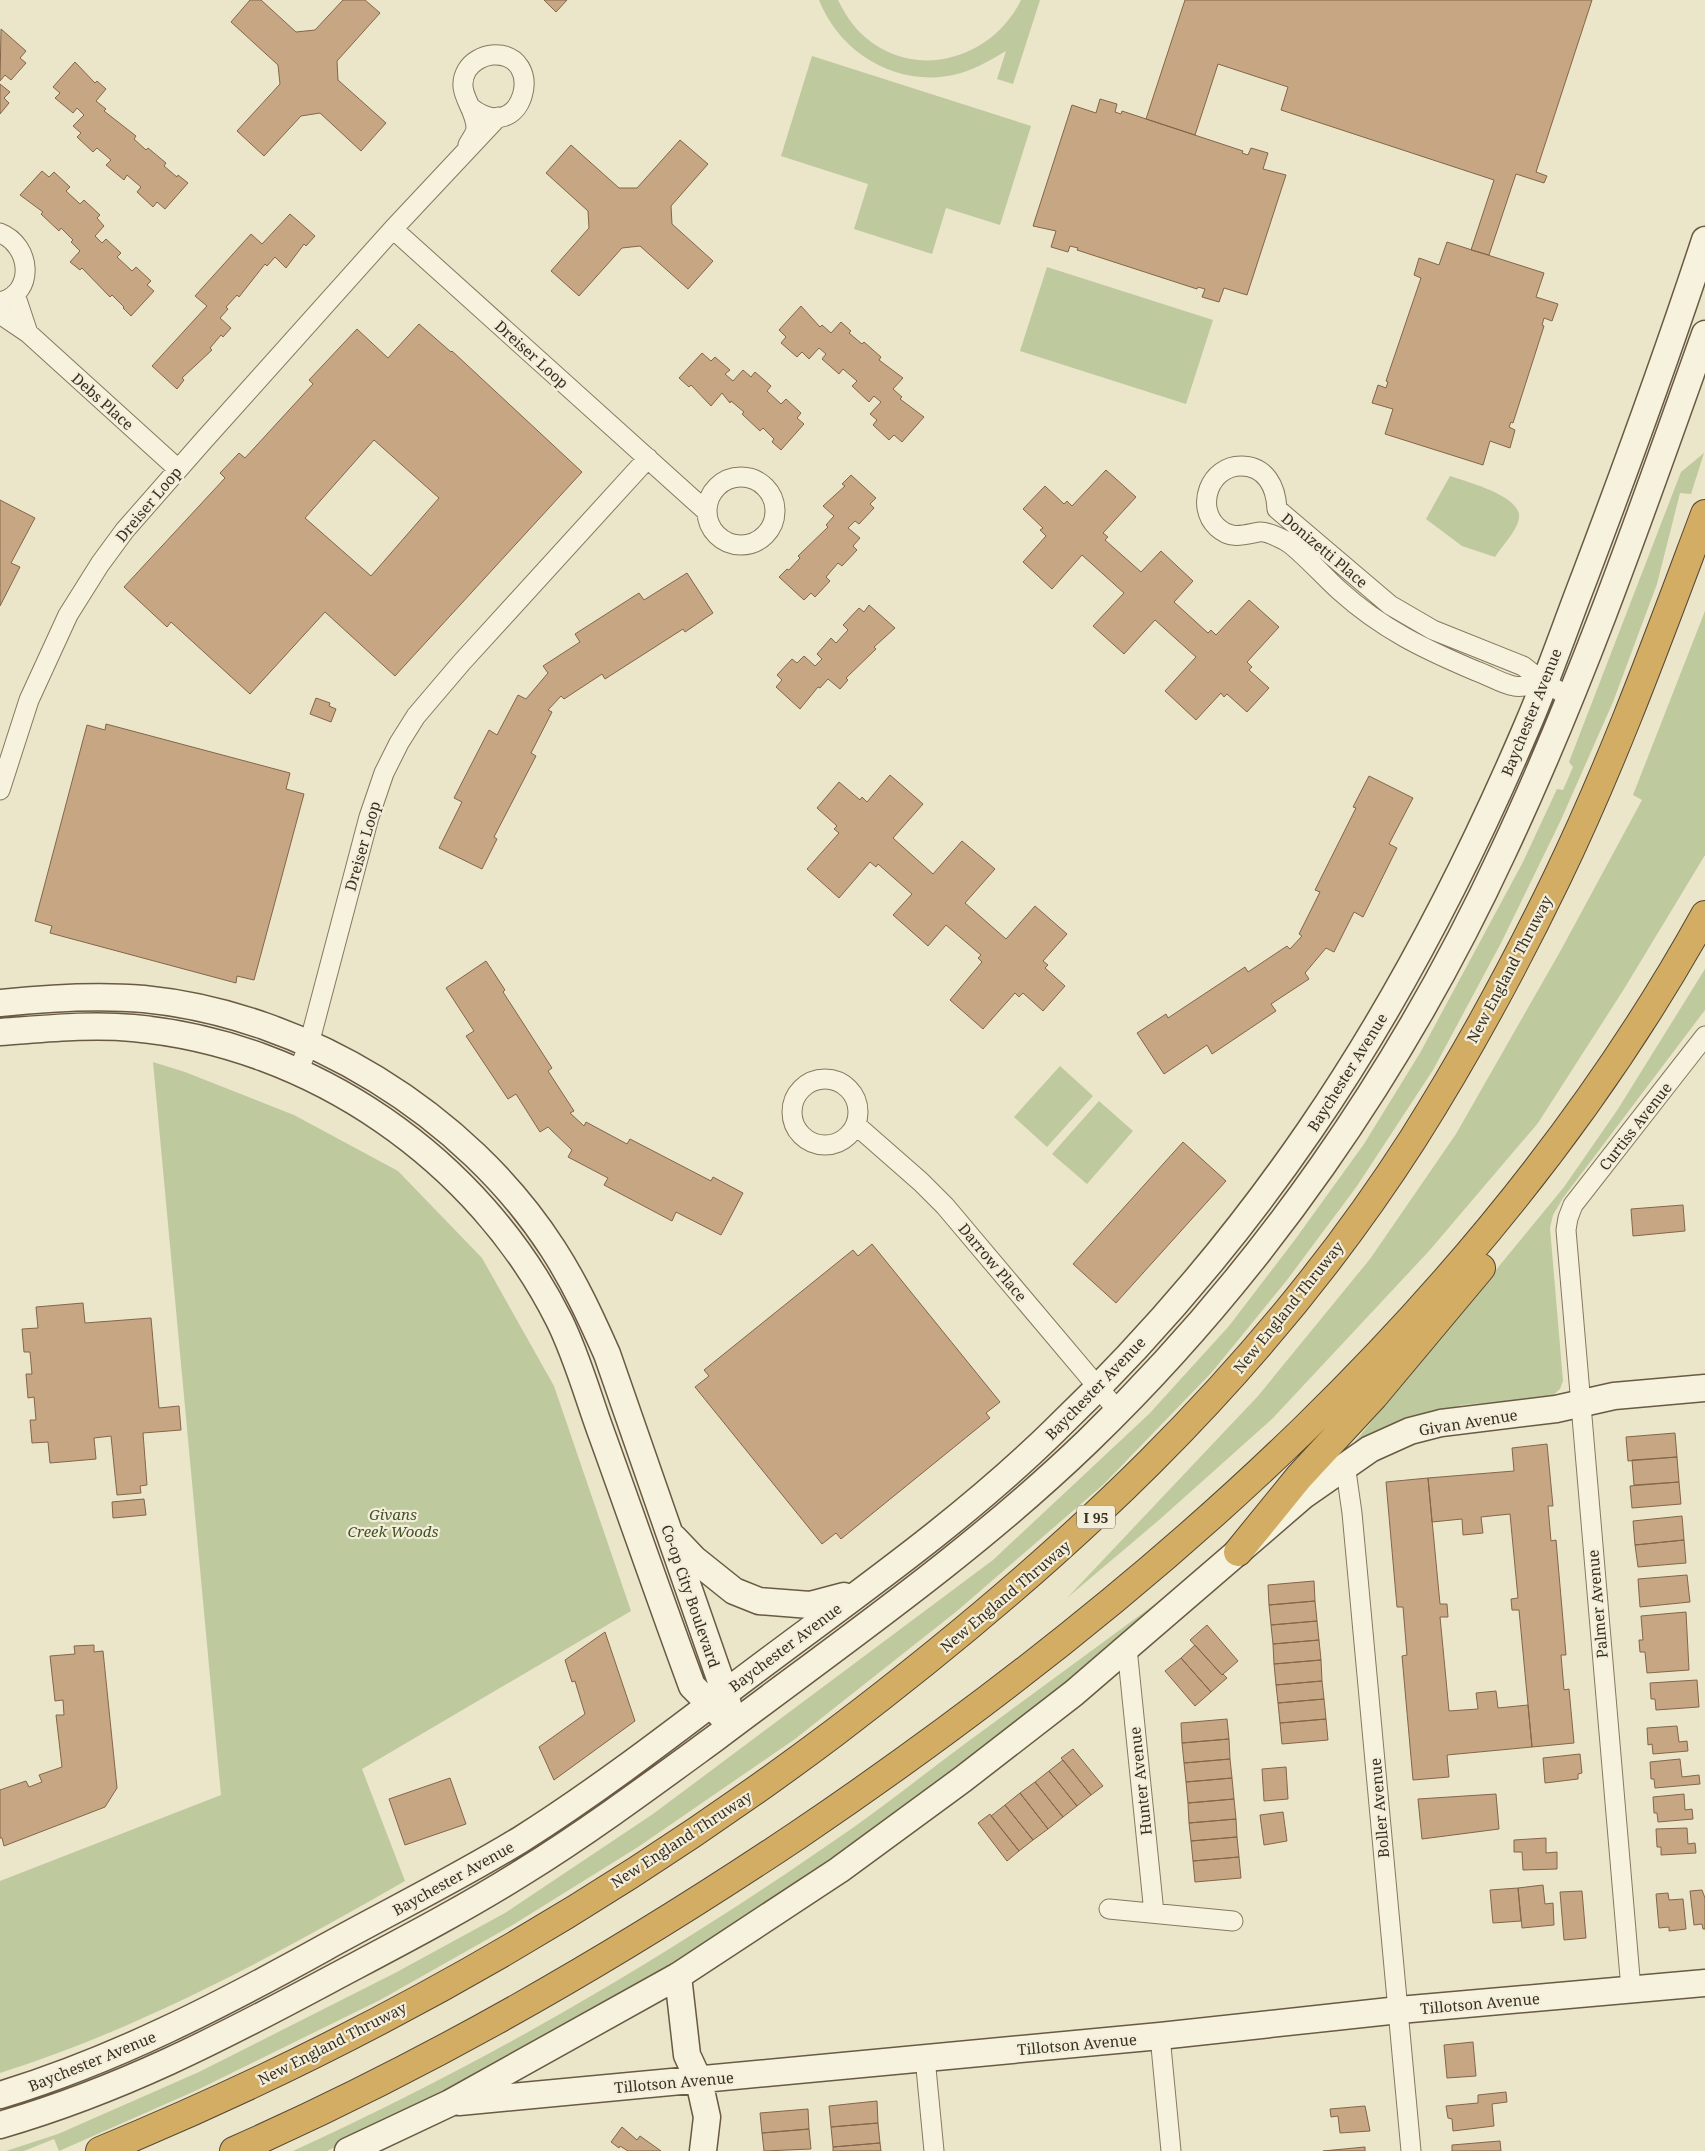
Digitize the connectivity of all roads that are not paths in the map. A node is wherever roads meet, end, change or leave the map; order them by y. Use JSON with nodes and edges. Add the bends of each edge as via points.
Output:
{"nodes":[{"id":1,"x":470,"y":107,"type":"junction"},
{"id":2,"x":498,"y":117,"type":"junction"},
{"id":3,"x":464,"y":153,"type":"junction"},
{"id":4,"x":393,"y":229,"type":"junction"},
{"id":5,"x":0,"y":233,"type":"edge"},
{"id":6,"x":1705,"y":240,"type":"edge"},
{"id":7,"x":7,"y":298,"type":"edge"},
{"id":8,"x":0,"y":314,"type":"edge"},
{"id":9,"x":28,"y":333,"type":"junction"},
{"id":10,"x":1705,"y":334,"type":"edge"},
{"id":11,"x":648,"y":458,"type":"junction"},
{"id":12,"x":178,"y":469,"type":"junction"},
{"id":13,"x":706,"y":511,"type":"dead end"},
{"id":14,"x":1705,"y":514,"type":"edge"},
{"id":15,"x":1544,"y":683,"type":"junction"},
{"id":16,"x":1570,"y":696,"type":"junction"},
{"id":17,"x":0,"y":790,"type":"edge"},
{"id":18,"x":1705,"y":915,"type":"edge"},
{"id":19,"x":0,"y":1003,"type":"edge"},
{"id":20,"x":0,"y":1032,"type":"edge"},
{"id":21,"x":1705,"y":1036,"type":"edge"},
{"id":22,"x":309,"y":1044,"type":"junction"},
{"id":23,"x":298,"y":1072,"type":"junction"},
{"id":24,"x":856,"y":1125,"type":"dead end"},
{"id":25,"x":1557,"y":1140,"type":"junction"},
{"id":26,"x":1568,"y":1218,"type":"joint"},
{"id":27,"x":588,"y":1311,"type":"junction"},
{"id":28,"x":560,"y":1323,"type":"junction"},
{"id":29,"x":1097,"y":1387,"type":"junction"},
{"id":30,"x":1705,"y":1388,"type":"edge"},
{"id":31,"x":1580,"y":1404,"type":"junction"},
{"id":32,"x":1118,"y":1411,"type":"junction"},
{"id":33,"x":1345,"y":1464,"type":"junction"},
{"id":34,"x":668,"y":1532,"type":"junction"},
{"id":35,"x":1238,"y":1552,"type":"junction"},
{"id":36,"x":859,"y":1592,"type":"junction"},
{"id":37,"x":1127,"y":1648,"type":"junction"},
{"id":38,"x":717,"y":1699,"type":"junction"},
{"id":39,"x":732,"y":1725,"type":"junction"},
{"id":40,"x":1109,"y":1908,"type":"dead end"},
{"id":41,"x":1154,"y":1913,"type":"junction"},
{"id":42,"x":1233,"y":1921,"type":"dead end"},
{"id":43,"x":678,"y":1976,"type":"junction"},
{"id":44,"x":1705,"y":1983,"type":"edge"},
{"id":45,"x":1631,"y":1989,"type":"junction"},
{"id":46,"x":1399,"y":2010,"type":"junction"},
{"id":47,"x":1160,"y":2036,"type":"junction"},
{"id":48,"x":925,"y":2058,"type":"junction"},
{"id":49,"x":699,"y":2080,"type":"junction"},
{"id":50,"x":0,"y":2095,"type":"edge"},
{"id":51,"x":450,"y":2102,"type":"junction"},
{"id":52,"x":0,"y":2125,"type":"edge"},
{"id":53,"x":100,"y":2151,"type":"edge"},
{"id":54,"x":234,"y":2151,"type":"edge"},
{"id":55,"x":348,"y":2151,"type":"edge"},
{"id":56,"x":703,"y":2151,"type":"edge"},
{"id":57,"x":934,"y":2151,"type":"edge"},
{"id":58,"x":1171,"y":2151,"type":"edge"},
{"id":59,"x":1411,"y":2151,"type":"edge"}],
"edges":[{"from":1,"to":2,"type":"street","via":[[478,113]]},
{"from":1,"to":2,"type":"street","via":[[463,88],[467,69],[483,57],[504,56],[520,69],[525,89],[516,108]]},
{"from":1,"to":3,"type":"street","via":[[476,129]]},
{"from":2,"to":3,"type":"street"},
{"from":3,"to":4,"type":"street"},
{"from":4,"to":11,"type":"street","name":"Dreiser Loop"},
{"from":4,"to":12,"type":"street","name":"Dreiser Loop"},
{"from":5,"to":7,"type":"street","name":"Debs Place","via":[[13,239],[26,260],[22,285]]},
{"from":6,"to":15,"type":"main road","name":"Baychester Avenue","via":[[1631,454]]},
{"from":7,"to":9,"type":"street","name":"Debs Place"},
{"from":8,"to":9,"type":"street","name":"Debs Place"},
{"from":9,"to":12,"type":"street","name":"Debs Place"},
{"from":10,"to":16,"type":"main road","name":"Baychester Avenue"},
{"from":11,"to":13,"type":"street"},
{"from":11,"to":22,"type":"street","name":"Dreiser Loop","via":[[462,662],[416,716],[399,743],[374,802]]},
{"from":12,"to":17,"type":"street","name":"Dreiser Loop","via":[[100,564],[68,615],[29,700]]},
{"from":14,"to":53,"type":"highway","name":"New England Thruway","number":"I 95","via":[[1644,676],[1561,870],[1456,1066],[1400,1158],[1333,1252],[1216,1394],[1167,1446],[1086,1526],[921,1666],[806,1754],[680,1841],[536,1931],[410,2004],[254,2082]]},
{"from":15,"to":15,"type":"street","name":"Donizetti Place","via":[[1523,666],[1433,630],[1390,605],[1277,510],[1275,490],[1261,472],[1251,467],[1233,467],[1210,484],[1206,506],[1210,518],[1226,534],[1250,536],[1261,531],[1285,540],[1366,614],[1398,635],[1515,686]]},
{"from":15,"to":16,"type":"street","name":"Donizetti Place"},
{"from":15,"to":29,"type":"main road","name":"Baychester Avenue","via":[[1487,817],[1439,914],[1349,1071],[1268,1190],[1223,1248]]},
{"from":16,"to":32,"type":"main road","name":"Baychester Avenue","via":[[1546,758],[1486,889],[1437,982],[1376,1084],[1321,1166],[1252,1258],[1189,1334]]},
{"from":18,"to":25,"type":"highway","via":[[1596,1088]]},
{"from":19,"to":22,"type":"main road","name":"Co-op City Boulevard","via":[[78,996],[145,999],[232,1017]]},
{"from":20,"to":23,"type":"main road","name":"Co-op City Boulevard","via":[[58,1027],[132,1028],[219,1045]]},
{"from":21,"to":26,"type":"street","name":"Curtiss Avenue","via":[[1573,1205]]},
{"from":22,"to":23,"type":"street","name":"Dreiser Loop"},
{"from":22,"to":27,"type":"main road","name":"Co-op City Boulevard","via":[[375,1078],[467,1149],[540,1230]]},
{"from":23,"to":28,"type":"main road","name":"Co-op City Boulevard","via":[[370,1111],[454,1177],[524,1260]]},
{"from":24,"to":29,"type":"street","name":"Darrow Place","via":[[945,1206]]},
{"from":25,"to":35,"type":"highway","via":[[1520,1219],[1374,1396],[1299,1477]]},
{"from":25,"to":54,"type":"highway","via":[[1492,1226],[1420,1310],[1345,1389],[1188,1536],[990,1698],[844,1803],[628,1944],[437,2052]]},
{"from":26,"to":31,"type":"street","name":"Palmer Avenue","via":[[1566,1230]]},
{"from":27,"to":28,"type":"main road"},
{"from":27,"to":34,"type":"main road","name":"Co-op City Boulevard","via":[[607,1354]]},
{"from":28,"to":38,"type":"main road","name":"Co-op City Boulevard","via":[[692,1686]]},
{"from":29,"to":32,"type":"street","name":"Darrow Place"},
{"from":29,"to":36,"type":"main road","name":"Baychester Avenue","via":[[1051,1435],[996,1484]]},
{"from":30,"to":31,"type":"main road","name":"Givan Avenue","via":[[1614,1396]]},
{"from":31,"to":33,"type":"main road","name":"Givan Avenue","via":[[1441,1423],[1410,1431]]},
{"from":31,"to":45,"type":"street","name":"Palmer Avenue"},
{"from":32,"to":39,"type":"main road","name":"Baychester Avenue","via":[[977,1540]]},
{"from":33,"to":35,"type":"main road","name":"Givan Avenue"},
{"from":33,"to":46,"type":"street","name":"Boller Avenue"},
{"from":34,"to":36,"type":"main road","via":[[694,1559],[734,1591],[759,1601],[810,1605]]},
{"from":34,"to":38,"type":"main road","name":"Co-op City Boulevard"},
{"from":35,"to":37,"type":"main road"},
{"from":36,"to":38,"type":"main road","name":"Baychester Avenue"},
{"from":37,"to":41,"type":"street","name":"Hunter Avenue"},
{"from":37,"to":43,"type":"main road","via":[[956,1785],[839,1870]]},
{"from":38,"to":39,"type":"main road","name":"Co-op City Boulevard"},
{"from":38,"to":50,"type":"main road","name":"Baychester Avenue","via":[[578,1802],[487,1860],[424,1895],[169,2030],[103,2059]]},
{"from":39,"to":52,"type":"main road","name":"Baychester Avenue","via":[[547,1857],[366,1961],[171,2062],[68,2103]]},
{"from":40,"to":41,"type":"street"},
{"from":41,"to":42,"type":"street"},
{"from":43,"to":49,"type":"main road","via":[[688,2055]]},
{"from":43,"to":51,"type":"main road"},
{"from":44,"to":45,"type":"main road","name":"Tillotson Avenue"},
{"from":45,"to":46,"type":"main road","name":"Tillotson Avenue"},
{"from":46,"to":47,"type":"main road","name":"Tillotson Avenue"},
{"from":46,"to":59,"type":"street","name":"Boller Avenue"},
{"from":47,"to":48,"type":"main road","name":"Tillotson Avenue"},
{"from":47,"to":58,"type":"street"},
{"from":48,"to":49,"type":"main road","name":"Tillotson Avenue"},
{"from":48,"to":57,"type":"street"},
{"from":49,"to":51,"type":"main road","name":"Tillotson Avenue"},
{"from":49,"to":56,"type":"main road","via":[[707,2117]]},
{"from":51,"to":55,"type":"main road"}]}
